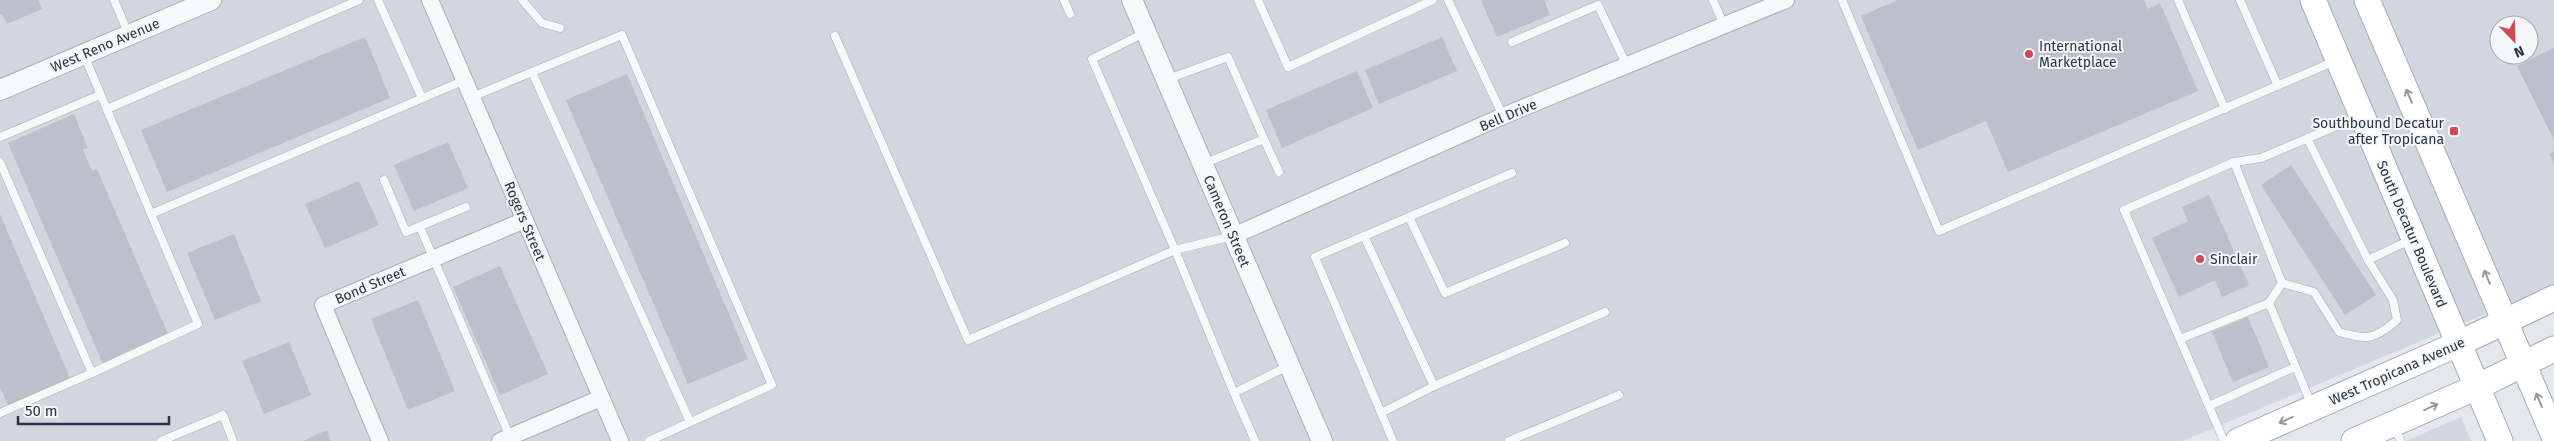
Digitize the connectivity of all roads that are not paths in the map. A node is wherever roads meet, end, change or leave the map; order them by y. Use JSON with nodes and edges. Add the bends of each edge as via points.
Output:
{"nodes":[{"id":1,"x":114,"y":0,"type":"edge"},
{"id":2,"x":211,"y":0,"type":"edge"},
{"id":3,"x":359,"y":0,"type":"edge"},
{"id":4,"x":378,"y":0,"type":"edge"},
{"id":5,"x":430,"y":0,"type":"edge"},
{"id":6,"x":522,"y":0,"type":"edge"},
{"id":7,"x":1064,"y":0,"type":"edge"},
{"id":8,"x":1132,"y":0,"type":"edge"},
{"id":9,"x":1258,"y":0,"type":"edge"},
{"id":10,"x":1433,"y":0,"type":"edge"},
{"id":11,"x":1448,"y":0,"type":"edge"},
{"id":12,"x":1713,"y":0,"type":"edge"},
{"id":13,"x":1786,"y":0,"type":"edge"},
{"id":14,"x":1842,"y":0,"type":"edge"},
{"id":15,"x":2178,"y":0,"type":"edge"},
{"id":16,"x":2240,"y":0,"type":"edge"},
{"id":17,"x":2313,"y":0,"type":"edge"},
{"id":18,"x":2367,"y":0,"type":"edge"},
{"id":19,"x":1070,"y":14,"type":"dead end"},
{"id":20,"x":1724,"y":26,"type":"junction"},
{"id":21,"x":560,"y":28,"type":"dead end"},
{"id":22,"x":1146,"y":32,"type":"junction"},
{"id":23,"x":129,"y":35,"type":"junction"},
{"id":24,"x":835,"y":36,"type":"dead end"},
{"id":25,"x":1512,"y":42,"type":"dead end"},
{"id":26,"x":84,"y":54,"type":"junction"},
{"id":27,"x":2339,"y":60,"type":"junction"},
{"id":28,"x":1627,"y":66,"type":"junction"},
{"id":29,"x":532,"y":72,"type":"junction"},
{"id":30,"x":465,"y":80,"type":"junction"},
{"id":31,"x":1166,"y":80,"type":"junction"},
{"id":32,"x":2278,"y":86,"type":"junction"},
{"id":33,"x":0,"y":90,"type":"edge"},
{"id":34,"x":100,"y":95,"type":"junction"},
{"id":35,"x":472,"y":97,"type":"junction"},
{"id":36,"x":422,"y":98,"type":"junction"},
{"id":37,"x":2225,"y":108,"type":"junction"},
{"id":38,"x":107,"y":109,"type":"junction"},
{"id":39,"x":2362,"y":115,"type":"junction"},
{"id":40,"x":1503,"y":116,"type":"junction"},
{"id":41,"x":0,"y":137,"type":"edge"},
{"id":42,"x":2307,"y":138,"type":"junction"},
{"id":43,"x":1264,"y":139,"type":"junction"},
{"id":44,"x":0,"y":162,"type":"edge"},
{"id":45,"x":2234,"y":162,"type":"junction"},
{"id":46,"x":1203,"y":164,"type":"junction"},
{"id":47,"x":1279,"y":172,"type":"dead end"},
{"id":48,"x":1512,"y":173,"type":"dead end"},
{"id":49,"x":384,"y":180,"type":"dead end"},
{"id":50,"x":466,"y":207,"type":"dead end"},
{"id":51,"x":151,"y":214,"type":"junction"},
{"id":52,"x":1409,"y":217,"type":"junction"},
{"id":53,"x":525,"y":220,"type":"junction"},
{"id":54,"x":420,"y":227,"type":"junction"},
{"id":55,"x":1233,"y":236,"type":"junction"},
{"id":56,"x":1364,"y":236,"type":"junction"},
{"id":57,"x":2414,"y":239,"type":"junction"},
{"id":58,"x":1565,"y":243,"type":"dead end"},
{"id":59,"x":1175,"y":250,"type":"junction"},
{"id":60,"x":433,"y":259,"type":"junction"},
{"id":61,"x":2368,"y":260,"type":"junction"},
{"id":62,"x":2282,"y":283,"type":"junction"},
{"id":63,"x":2554,"y":298,"type":"edge"},
{"id":64,"x":2269,"y":303,"type":"junction"},
{"id":65,"x":1605,"y":312,"type":"dead end"},
{"id":66,"x":2506,"y":322,"type":"junction"},
{"id":67,"x":2180,"y":339,"type":"junction"},
{"id":68,"x":2458,"y":344,"type":"junction"},
{"id":69,"x":2554,"y":349,"type":"edge"},
{"id":70,"x":2524,"y":364,"type":"junction"},
{"id":71,"x":1288,"y":366,"type":"junction"},
{"id":72,"x":2295,"y":367,"type":"junction"},
{"id":73,"x":92,"y":373,"type":"junction"},
{"id":74,"x":1434,"y":386,"type":"junction"},
{"id":75,"x":2476,"y":387,"type":"junction"},
{"id":76,"x":1234,"y":393,"type":"junction"},
{"id":77,"x":1619,"y":395,"type":"dead end"},
{"id":78,"x":601,"y":398,"type":"junction"},
{"id":79,"x":2209,"y":406,"type":"junction"},
{"id":80,"x":2312,"y":408,"type":"junction"},
{"id":81,"x":0,"y":413,"type":"edge"},
{"id":82,"x":1381,"y":413,"type":"junction"},
{"id":83,"x":690,"y":422,"type":"junction"},
{"id":84,"x":2397,"y":433,"type":"edge"},
{"id":85,"x":2554,"y":436,"type":"edge"},
{"id":86,"x":505,"y":439,"type":"edge"},
{"id":87,"x":161,"y":441,"type":"edge"},
{"id":88,"x":234,"y":441,"type":"edge"},
{"id":89,"x":380,"y":441,"type":"edge"},
{"id":90,"x":620,"y":441,"type":"edge"},
{"id":91,"x":649,"y":441,"type":"edge"},
{"id":92,"x":1255,"y":441,"type":"edge"},
{"id":93,"x":1322,"y":441,"type":"edge"},
{"id":94,"x":1393,"y":441,"type":"edge"},
{"id":95,"x":1509,"y":441,"type":"edge"},
{"id":96,"x":2224,"y":441,"type":"edge"},
{"id":97,"x":2238,"y":441,"type":"edge"},
{"id":98,"x":2354,"y":441,"type":"edge"},
{"id":99,"x":2500,"y":441,"type":"edge"}],
"edges":[{"from":1,"to":23,"type":"lane"},
{"from":2,"to":23,"type":"street","name":"West Reno Avenue"},
{"from":3,"to":38,"type":"lane"},
{"from":4,"to":36,"type":"lane"},
{"from":5,"to":30,"type":"street","name":"Rogers Street"},
{"from":6,"to":21,"type":"lane","via":[[542,24]]},
{"from":7,"to":19,"type":"lane"},
{"from":8,"to":22,"type":"street","name":"Cameron Street"},
{"from":9,"to":10,"type":"lane","via":[[1288,67]]},
{"from":11,"to":40,"type":"lane"},
{"from":12,"to":20,"type":"lane"},
{"from":13,"to":20,"type":"street","name":"Bell Drive"},
{"from":14,"to":37,"type":"lane","via":[[1939,231]]},
{"from":15,"to":37,"type":"lane"},
{"from":16,"to":32,"type":"lane"},
{"from":17,"to":27,"type":"main road","name":"South Decatur Boulevard"},
{"from":66,"to":18,"type":"main road","one_way":true},
{"from":20,"to":28,"type":"street","name":"Bell Drive"},
{"from":22,"to":31,"type":"street","name":"Cameron Street"},
{"from":22,"to":59,"type":"lane","via":[[1092,59]]},
{"from":23,"to":26,"type":"street","name":"West Reno Avenue"},
{"from":24,"to":59,"type":"lane","via":[[968,340]]},
{"from":25,"to":28,"type":"lane","via":[[1598,5]]},
{"from":26,"to":33,"type":"street","name":"West Reno Avenue"},
{"from":26,"to":34,"type":"lane"},
{"from":27,"to":32,"type":"lane"},
{"from":27,"to":39,"type":"main road","name":"South Decatur Boulevard"},
{"from":28,"to":40,"type":"street","name":"Bell Drive"},
{"from":29,"to":35,"type":"lane"},
{"from":29,"to":83,"type":"lane"},
{"from":29,"to":83,"type":"lane","via":[[622,35],[772,385]]},
{"from":30,"to":35,"type":"street","name":"Rogers Street"},
{"from":30,"to":36,"type":"lane"},
{"from":31,"to":43,"type":"lane","via":[[1228,57]]},
{"from":31,"to":46,"type":"street","name":"Cameron Street"},
{"from":32,"to":37,"type":"lane"},
{"from":34,"to":38,"type":"lane"},
{"from":34,"to":41,"type":"lane"},
{"from":35,"to":53,"type":"street","name":"Rogers Street"},
{"from":36,"to":51,"type":"lane"},
{"from":38,"to":51,"type":"lane"},
{"from":39,"to":42,"type":"lane"},
{"from":39,"to":57,"type":"main road","name":"South Decatur Boulevard"},
{"from":40,"to":55,"type":"street","name":"Bell Drive"},
{"from":42,"to":45,"type":"lane","via":[[2261,158]]},
{"from":42,"to":61,"type":"lane"},
{"from":43,"to":46,"type":"lane"},
{"from":43,"to":47,"type":"lane"},
{"from":44,"to":73,"type":"lane"},
{"from":45,"to":62,"type":"lane"},
{"from":45,"to":67,"type":"lane","via":[[2124,210]]},
{"from":46,"to":55,"type":"street","name":"Cameron Street"},
{"from":48,"to":52,"type":"lane"},
{"from":49,"to":54,"type":"lane","via":[[406,232]]},
{"from":50,"to":54,"type":"lane"},
{"from":51,"to":73,"type":"lane","via":[[198,324]]},
{"from":52,"to":56,"type":"lane"},
{"from":52,"to":58,"type":"lane","via":[[1445,293]]},
{"from":53,"to":60,"type":"street","name":"Bond Street"},
{"from":53,"to":78,"type":"street","name":"Rogers Street"},
{"from":54,"to":60,"type":"lane"},
{"from":55,"to":59,"type":"lane"},
{"from":55,"to":71,"type":"street","name":"Cameron Street"},
{"from":56,"to":74,"type":"lane"},
{"from":56,"to":82,"type":"lane","via":[[1314,257]]},
{"from":57,"to":61,"type":"lane"},
{"from":57,"to":68,"type":"main road","name":"South Decatur Boulevard"},
{"from":59,"to":76,"type":"lane"},
{"from":60,"to":86,"type":"lane"},
{"from":60,"to":89,"type":"street","name":"Bond Street","via":[[323,305]]},
{"from":61,"to":62,"type":"lane","via":[[2393,300],[2397,320],[2385,331],[2363,339],[2339,332],[2314,292]]},
{"from":62,"to":64,"type":"lane"},
{"from":63,"to":66,"type":"main road","name":"West Tropicana Avenue"},
{"from":64,"to":67,"type":"lane"},
{"from":64,"to":72,"type":"lane"},
{"from":65,"to":74,"type":"lane"},
{"from":66,"to":68,"type":"main road","name":"West Tropicana Avenue"},
{"from":66,"to":70,"type":"main road"},
{"from":67,"to":79,"type":"lane"},
{"from":68,"to":75,"type":"main road","name":"South Decatur Boulevard"},
{"from":68,"to":80,"type":"main road","name":"West Tropicana Avenue"},
{"from":69,"to":70,"type":"main road"},
{"from":70,"to":75,"type":"main road"},
{"from":85,"to":70,"type":"main road","one_way":true},
{"from":71,"to":76,"type":"lane"},
{"from":71,"to":93,"type":"street","name":"Cameron Street"},
{"from":72,"to":79,"type":"lane"},
{"from":72,"to":80,"type":"lane"},
{"from":73,"to":81,"type":"lane"},
{"from":74,"to":82,"type":"lane"},
{"from":84,"to":75,"type":"main road","one_way":true},
{"from":75,"to":99,"type":"main road","name":"South Decatur Boulevard"},
{"from":76,"to":92,"type":"lane"},
{"from":77,"to":95,"type":"lane"},
{"from":78,"to":86,"type":"street"},
{"from":78,"to":90,"type":"street","name":"Rogers Street"},
{"from":79,"to":96,"type":"lane"},
{"from":80,"to":97,"type":"main road","name":"West Tropicana Avenue","one_way":true},
{"from":82,"to":94,"type":"lane"},
{"from":83,"to":91,"type":"lane"},
{"from":84,"to":98,"type":"main road"},
{"from":87,"to":88,"type":"lane","via":[[223,415]]}]}
